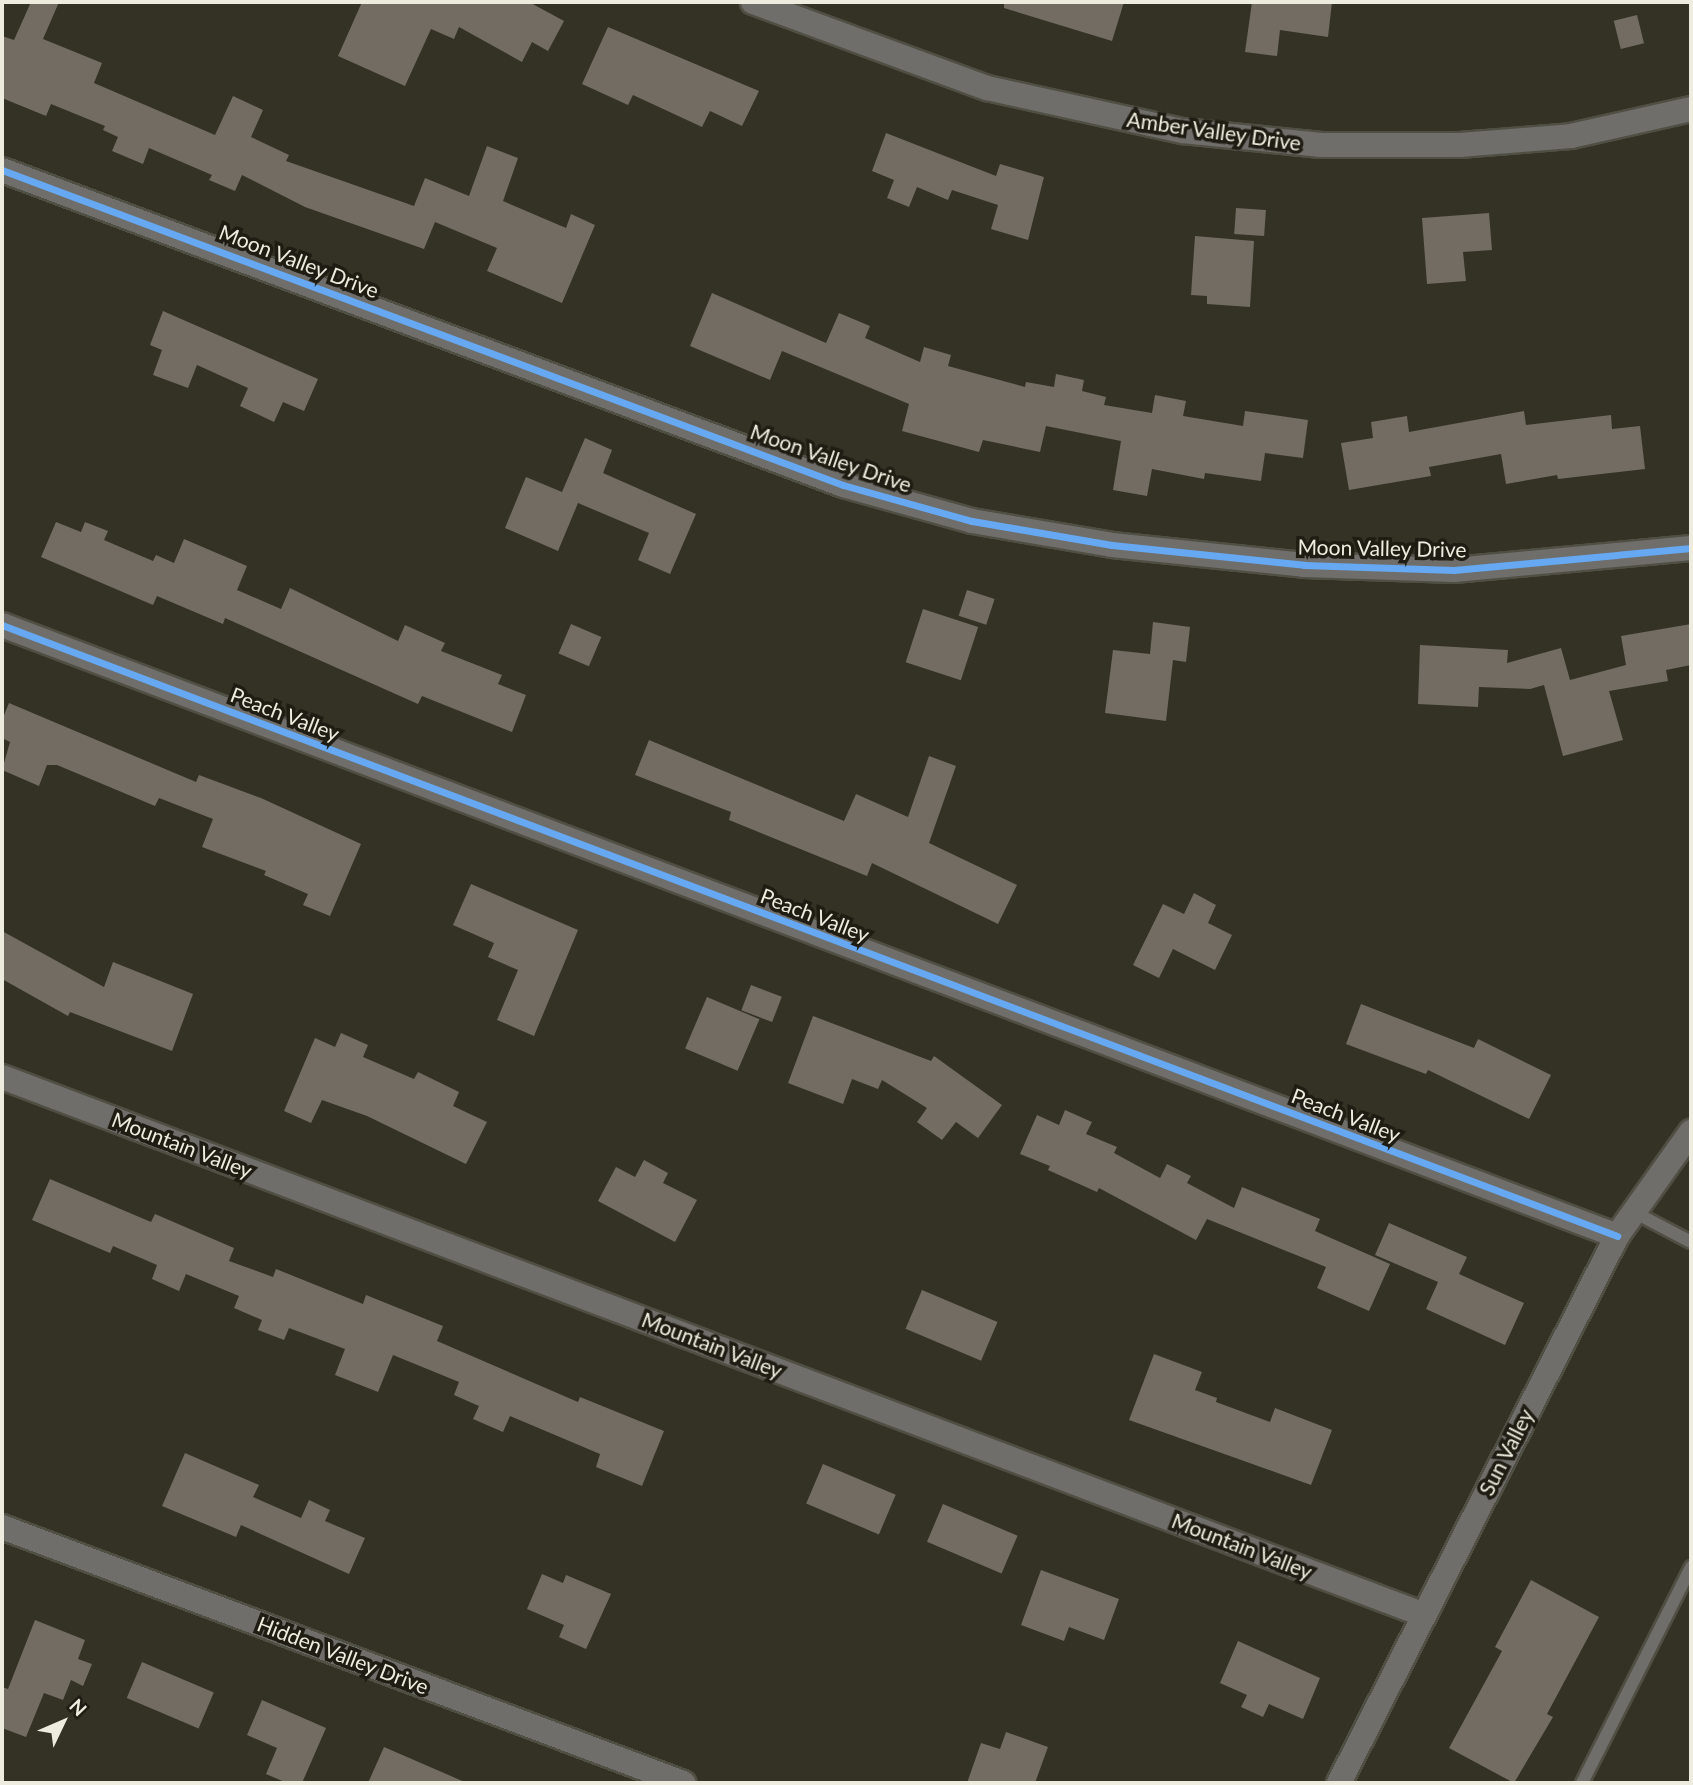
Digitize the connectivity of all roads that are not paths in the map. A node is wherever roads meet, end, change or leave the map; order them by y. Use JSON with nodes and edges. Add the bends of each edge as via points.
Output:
{"nodes":[{"id":1,"x":753,"y":2,"type":"edge"},
{"id":2,"x":1691,"y":109,"type":"edge"},
{"id":3,"x":2,"y":170,"type":"edge"},
{"id":4,"x":1691,"y":548,"type":"edge"},
{"id":5,"x":2,"y":625,"type":"edge"},
{"id":6,"x":2,"y":1077,"type":"edge"},
{"id":7,"x":1691,"y":1132,"type":"edge"},
{"id":8,"x":1634,"y":1212,"type":"junction"},
{"id":9,"x":1617,"y":1237,"type":"junction"},
{"id":10,"x":1691,"y":1242,"type":"edge"},
{"id":11,"x":2,"y":1527,"type":"edge"},
{"id":12,"x":1691,"y":1567,"type":"edge"},
{"id":13,"x":1422,"y":1614,"type":"junction"},
{"id":14,"x":683,"y":1783,"type":"edge"},
{"id":15,"x":1339,"y":1783,"type":"edge"},
{"id":16,"x":1582,"y":1783,"type":"edge"}],
"edges":[{"from":1,"to":2,"type":"street","name":"Amber Valley Drive","via":[[987,88],[1183,131],[1321,145],[1460,145],[1571,136]]},
{"from":3,"to":4,"type":"street","name":"Moon Valley Drive","via":[[843,485],[972,521],[1112,545],[1304,565],[1454,570]]},
{"from":5,"to":9,"type":"street","name":"Peach Valley"},
{"from":6,"to":13,"type":"street","name":"Mountain Valley"},
{"from":7,"to":8,"type":"street","name":"Sun Valley"},
{"from":8,"to":9,"type":"street","name":"Sun Valley"},
{"from":8,"to":10,"type":"lane"},
{"from":9,"to":13,"type":"street","name":"Sun Valley"},
{"from":11,"to":14,"type":"street","name":"Hidden Valley Drive"},
{"from":12,"to":16,"type":"lane"},
{"from":13,"to":15,"type":"street","name":"Sun Valley"}]}
